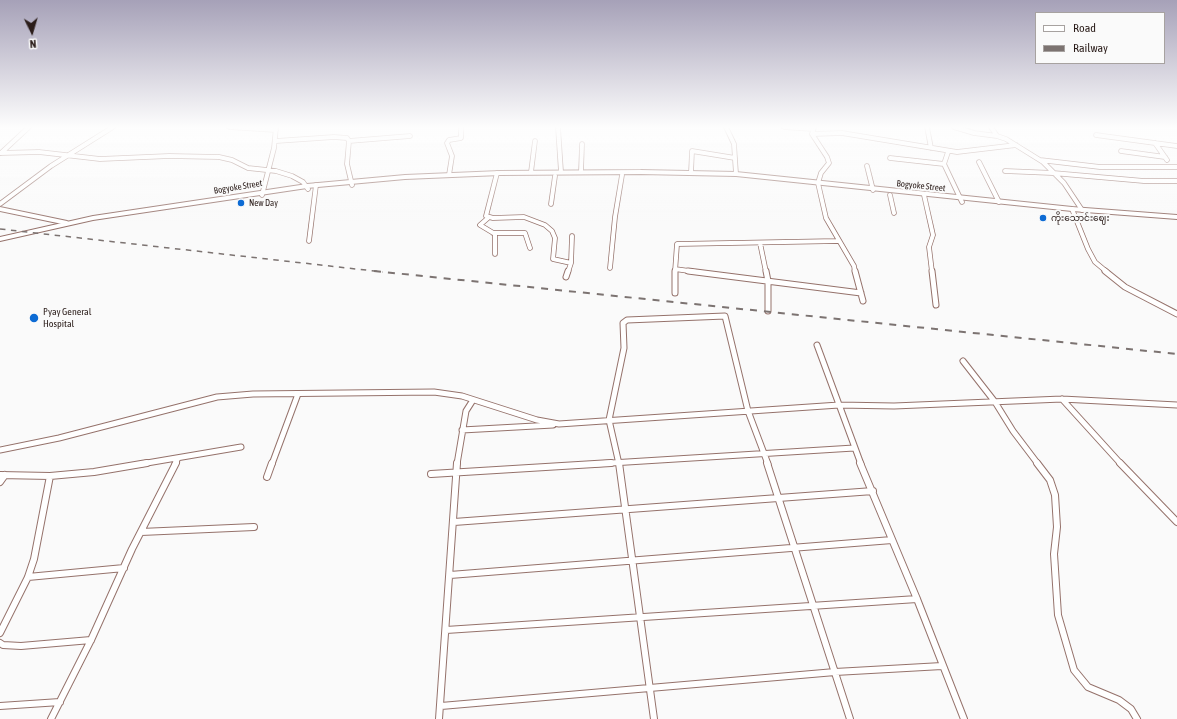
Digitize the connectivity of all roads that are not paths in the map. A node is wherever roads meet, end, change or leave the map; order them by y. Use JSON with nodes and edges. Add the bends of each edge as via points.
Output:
{"nodes":[{"id":1,"x":1040,"y":160,"type":"edge"},
{"id":2,"x":60,"y":161,"type":"edge"},
{"id":3,"x":233,"y":161,"type":"edge"},
{"id":4,"x":271,"y":161,"type":"edge"},
{"id":5,"x":347,"y":161,"type":"edge"},
{"id":6,"x":451,"y":161,"type":"edge"},
{"id":7,"x":532,"y":161,"type":"edge"},
{"id":8,"x":561,"y":161,"type":"edge"},
{"id":9,"x":581,"y":161,"type":"edge"},
{"id":10,"x":691,"y":161,"type":"edge"},
{"id":11,"x":735,"y":161,"type":"edge"},
{"id":12,"x":828,"y":161,"type":"edge"},
{"id":13,"x":913,"y":161,"type":"edge"},
{"id":14,"x":945,"y":161,"type":"edge"},
{"id":15,"x":1045,"y":161,"type":"edge"},
{"id":16,"x":979,"y":162,"type":"dead end"},
{"id":17,"x":944,"y":164,"type":"junction"},
{"id":18,"x":867,"y":166,"type":"dead end"},
{"id":19,"x":1177,"y":167,"type":"edge"},
{"id":20,"x":268,"y":170,"type":"junction"},
{"id":21,"x":1005,"y":171,"type":"dead end"},
{"id":22,"x":531,"y":172,"type":"junction"},
{"id":23,"x":562,"y":172,"type":"junction"},
{"id":24,"x":581,"y":172,"type":"junction"},
{"id":25,"x":691,"y":172,"type":"junction"},
{"id":26,"x":1053,"y":173,"type":"junction"},
{"id":27,"x":736,"y":174,"type":"junction"},
{"id":28,"x":449,"y":175,"type":"junction"},
{"id":29,"x":496,"y":175,"type":"junction"},
{"id":30,"x":622,"y":175,"type":"junction"},
{"id":31,"x":555,"y":176,"type":"junction"},
{"id":32,"x":1177,"y":181,"type":"edge"},
{"id":33,"x":352,"y":183,"type":"junction"},
{"id":34,"x":819,"y":185,"type":"junction"},
{"id":35,"x":316,"y":187,"type":"junction"},
{"id":36,"x":307,"y":188,"type":"junction"},
{"id":37,"x":873,"y":190,"type":"junction"},
{"id":38,"x":262,"y":194,"type":"junction"},
{"id":39,"x":890,"y":195,"type":"junction"},
{"id":40,"x":925,"y":197,"type":"junction"},
{"id":41,"x":962,"y":200,"type":"junction"},
{"id":42,"x":999,"y":202,"type":"junction"},
{"id":43,"x":0,"y":204,"type":"edge"},
{"id":44,"x":551,"y":204,"type":"dead end"},
{"id":45,"x":0,"y":210,"type":"edge"},
{"id":46,"x":1082,"y":210,"type":"junction"},
{"id":47,"x":1074,"y":212,"type":"junction"},
{"id":48,"x":894,"y":213,"type":"dead end"},
{"id":49,"x":1177,"y":217,"type":"edge"},
{"id":50,"x":488,"y":218,"type":"junction"},
{"id":51,"x":1177,"y":221,"type":"edge"},
{"id":52,"x":68,"y":223,"type":"junction"},
{"id":53,"x":493,"y":233,"type":"junction"},
{"id":54,"x":572,"y":236,"type":"dead end"},
{"id":55,"x":1,"y":240,"type":"edge"},
{"id":56,"x":309,"y":241,"type":"dead end"},
{"id":57,"x":838,"y":241,"type":"junction"},
{"id":58,"x":760,"y":243,"type":"junction"},
{"id":59,"x":530,"y":248,"type":"dead end"},
{"id":60,"x":495,"y":254,"type":"dead end"},
{"id":61,"x":571,"y":262,"type":"junction"},
{"id":62,"x":610,"y":268,"type":"dead end"},
{"id":63,"x":675,"y":269,"type":"junction"},
{"id":64,"x":566,"y":277,"type":"dead end"},
{"id":65,"x":768,"y":281,"type":"junction"},
{"id":66,"x":675,"y":293,"type":"dead end"},
{"id":67,"x":861,"y":293,"type":"junction"},
{"id":68,"x":863,"y":301,"type":"dead end"},
{"id":69,"x":936,"y":305,"type":"dead end"},
{"id":70,"x":768,"y":311,"type":"dead end"},
{"id":71,"x":1177,"y":314,"type":"edge"},
{"id":72,"x":817,"y":345,"type":"dead end"},
{"id":73,"x":963,"y":361,"type":"dead end"},
{"id":74,"x":298,"y":394,"type":"junction"},
{"id":75,"x":1062,"y":399,"type":"junction"},
{"id":76,"x":473,"y":400,"type":"junction"},
{"id":77,"x":995,"y":402,"type":"junction"},
{"id":78,"x":839,"y":405,"type":"junction"},
{"id":79,"x":1177,"y":405,"type":"edge"},
{"id":80,"x":748,"y":411,"type":"junction"},
{"id":81,"x":609,"y":420,"type":"junction"},
{"id":82,"x":559,"y":424,"type":"junction"},
{"id":83,"x":462,"y":430,"type":"junction"},
{"id":84,"x":242,"y":447,"type":"dead end"},
{"id":85,"x":854,"y":448,"type":"junction"},
{"id":86,"x":0,"y":450,"type":"edge"},
{"id":87,"x":764,"y":453,"type":"junction"},
{"id":88,"x":178,"y":458,"type":"junction"},
{"id":89,"x":618,"y":462,"type":"junction"},
{"id":90,"x":456,"y":472,"type":"junction"},
{"id":91,"x":431,"y":474,"type":"dead end"},
{"id":92,"x":3,"y":475,"type":"edge"},
{"id":93,"x":50,"y":476,"type":"junction"},
{"id":94,"x":267,"y":478,"type":"dead end"},
{"id":95,"x":0,"y":482,"type":"edge"},
{"id":96,"x":873,"y":491,"type":"junction"},
{"id":97,"x":778,"y":498,"type":"junction"},
{"id":98,"x":625,"y":509,"type":"junction"},
{"id":99,"x":454,"y":522,"type":"junction"},
{"id":100,"x":1177,"y":522,"type":"edge"},
{"id":101,"x":254,"y":527,"type":"dead end"},
{"id":102,"x":141,"y":532,"type":"junction"},
{"id":103,"x":892,"y":540,"type":"junction"},
{"id":104,"x":795,"y":548,"type":"junction"},
{"id":105,"x":632,"y":560,"type":"junction"},
{"id":106,"x":124,"y":568,"type":"junction"},
{"id":107,"x":450,"y":575,"type":"junction"},
{"id":108,"x":28,"y":577,"type":"junction"},
{"id":109,"x":918,"y":599,"type":"junction"},
{"id":110,"x":814,"y":607,"type":"junction"},
{"id":111,"x":640,"y":618,"type":"junction"},
{"id":112,"x":446,"y":630,"type":"junction"},
{"id":113,"x":0,"y":633,"type":"edge"},
{"id":114,"x":91,"y":640,"type":"junction"},
{"id":115,"x":0,"y":643,"type":"edge"},
{"id":116,"x":942,"y":666,"type":"junction"},
{"id":117,"x":835,"y":672,"type":"junction"},
{"id":118,"x":650,"y":688,"type":"junction"},
{"id":119,"x":60,"y":702,"type":"junction"},
{"id":120,"x":0,"y":706,"type":"edge"},
{"id":121,"x":441,"y":706,"type":"junction"},
{"id":122,"x":51,"y":719,"type":"edge"},
{"id":123,"x":439,"y":719,"type":"edge"},
{"id":124,"x":654,"y":719,"type":"edge"},
{"id":125,"x":850,"y":719,"type":"edge"},
{"id":126,"x":964,"y":719,"type":"edge"},
{"id":127,"x":1137,"y":719,"type":"edge"}],
"edges":[{"from":1,"to":26,"type":"street"},
{"from":2,"to":43,"type":"street"},
{"from":3,"to":20,"type":"street","via":[[248,168]]},
{"from":4,"to":20,"type":"street"},
{"from":5,"to":33,"type":"street"},
{"from":6,"to":28,"type":"street"},
{"from":7,"to":22,"type":"street"},
{"from":8,"to":23,"type":"street"},
{"from":9,"to":24,"type":"street"},
{"from":10,"to":25,"type":"street"},
{"from":11,"to":27,"type":"street"},
{"from":12,"to":34,"type":"street","via":[[821,173]]},
{"from":13,"to":17,"type":"street"},
{"from":14,"to":17,"type":"street"},
{"from":15,"to":19,"type":"street","via":[[1100,167]]},
{"from":16,"to":42,"type":"street"},
{"from":17,"to":41,"type":"street"},
{"from":18,"to":37,"type":"street"},
{"from":20,"to":36,"type":"street","via":[[298,178]]},
{"from":20,"to":38,"type":"street"},
{"from":21,"to":26,"type":"street"},
{"from":22,"to":23,"type":"main road","name":"Bogyoke Street"},
{"from":22,"to":29,"type":"main road","name":"Bogyoke Street"},
{"from":23,"to":24,"type":"main road","name":"Bogyoke Street"},
{"from":24,"to":25,"type":"main road","name":"Bogyoke Street"},
{"from":25,"to":27,"type":"main road","name":"Bogyoke Street"},
{"from":26,"to":32,"type":"street","via":[[1144,181]]},
{"from":26,"to":46,"type":"street","via":[[1076,199]]},
{"from":27,"to":34,"type":"main road","name":"Bogyoke Street"},
{"from":28,"to":29,"type":"main road","name":"Bogyoke Street"},
{"from":28,"to":33,"type":"main road","name":"Bogyoke Street"},
{"from":29,"to":31,"type":"main road","name":"Bogyoke Street"},
{"from":29,"to":33,"type":"main road","name":"Bogyoke Street"},
{"from":29,"to":50,"type":"street","via":[[486,216]]},
{"from":30,"to":31,"type":"main road","name":"Bogyoke Street"},
{"from":30,"to":34,"type":"main road","name":"Bogyoke Street","via":[[698,176]]},
{"from":30,"to":62,"type":"street"},
{"from":31,"to":44,"type":"street"},
{"from":33,"to":35,"type":"main road","name":"Bogyoke Street"},
{"from":34,"to":37,"type":"main road","name":"Bogyoke Street"},
{"from":34,"to":39,"type":"main road","name":"Bogyoke Street"},
{"from":34,"to":57,"type":"street","via":[[826,218]]},
{"from":35,"to":36,"type":"main road","name":"Bogyoke Street"},
{"from":35,"to":56,"type":"street"},
{"from":36,"to":38,"type":"main road","name":"Bogyoke Street"},
{"from":37,"to":40,"type":"main road","name":"Bogyoke Street"},
{"from":38,"to":52,"type":"main road","name":"Bogyoke Street"},
{"from":39,"to":40,"type":"main road","name":"Bogyoke Street"},
{"from":39,"to":48,"type":"street"},
{"from":40,"to":41,"type":"main road","name":"Bogyoke Street"},
{"from":40,"to":69,"type":"street","via":[[933,235],[929,247]]},
{"from":41,"to":42,"type":"main road","name":"Bogyoke Street"},
{"from":41,"to":47,"type":"main road","name":"Bogyoke Street"},
{"from":42,"to":47,"type":"main road","name":"Bogyoke Street"},
{"from":45,"to":52,"type":"street"},
{"from":46,"to":47,"type":"main road","name":"Bogyoke Street"},
{"from":46,"to":49,"type":"main road","name":"Bogyoke Street"},
{"from":47,"to":51,"type":"main road","name":"Bogyoke Street"},
{"from":47,"to":71,"type":"street","via":[[1095,262],[1124,287]]},
{"from":50,"to":53,"type":"street","via":[[480,225]]},
{"from":50,"to":61,"type":"street","via":[[524,217],[545,225],[555,238],[553,259]]},
{"from":52,"to":55,"type":"main road","name":"Bogyoke Street"},
{"from":53,"to":59,"type":"street","via":[[525,233]]},
{"from":53,"to":60,"type":"street"},
{"from":54,"to":61,"type":"street"},
{"from":57,"to":58,"type":"street"},
{"from":57,"to":67,"type":"street","via":[[854,266]]},
{"from":58,"to":63,"type":"street","via":[[677,244]]},
{"from":58,"to":65,"type":"street"},
{"from":61,"to":64,"type":"street"},
{"from":63,"to":65,"type":"street"},
{"from":63,"to":66,"type":"street"},
{"from":65,"to":67,"type":"street"},
{"from":65,"to":70,"type":"street"},
{"from":67,"to":68,"type":"street"},
{"from":72,"to":78,"type":"street"},
{"from":73,"to":77,"type":"street"},
{"from":74,"to":76,"type":"street","via":[[434,392]]},
{"from":74,"to":86,"type":"street","via":[[217,397],[67,436]]},
{"from":74,"to":94,"type":"street"},
{"from":75,"to":77,"type":"street"},
{"from":75,"to":79,"type":"street"},
{"from":75,"to":100,"type":"street"},
{"from":76,"to":82,"type":"street","via":[[537,420]]},
{"from":76,"to":83,"type":"street","via":[[466,411]]},
{"from":77,"to":78,"type":"street","via":[[894,406]]},
{"from":77,"to":127,"type":"street","via":[[1013,431],[1050,480],[1055,495],[1057,527],[1054,554],[1058,615],[1074,670],[1088,687],[1119,700]]},
{"from":78,"to":80,"type":"street"},
{"from":78,"to":85,"type":"street"},
{"from":80,"to":81,"type":"street"},
{"from":80,"to":81,"type":"street","via":[[725,316],[627,320],[623,323],[624,348]]},
{"from":80,"to":87,"type":"street"},
{"from":81,"to":82,"type":"street"},
{"from":81,"to":89,"type":"street"},
{"from":82,"to":83,"type":"street"},
{"from":83,"to":90,"type":"street"},
{"from":84,"to":88,"type":"street"},
{"from":85,"to":87,"type":"street"},
{"from":85,"to":96,"type":"street"},
{"from":87,"to":89,"type":"street"},
{"from":87,"to":97,"type":"street"},
{"from":88,"to":93,"type":"street","via":[[94,472]]},
{"from":88,"to":102,"type":"street"},
{"from":89,"to":90,"type":"street"},
{"from":89,"to":98,"type":"street"},
{"from":90,"to":91,"type":"street"},
{"from":90,"to":99,"type":"street"},
{"from":92,"to":93,"type":"street"},
{"from":92,"to":95,"type":"street"},
{"from":93,"to":108,"type":"street","via":[[39,538]]},
{"from":96,"to":97,"type":"street"},
{"from":96,"to":103,"type":"street"},
{"from":97,"to":98,"type":"street"},
{"from":97,"to":104,"type":"street"},
{"from":98,"to":99,"type":"street"},
{"from":98,"to":105,"type":"street"},
{"from":99,"to":107,"type":"street"},
{"from":101,"to":102,"type":"street"},
{"from":102,"to":106,"type":"street"},
{"from":103,"to":104,"type":"street"},
{"from":103,"to":109,"type":"street"},
{"from":104,"to":105,"type":"street"},
{"from":104,"to":110,"type":"street"},
{"from":105,"to":107,"type":"street"},
{"from":105,"to":111,"type":"street"},
{"from":106,"to":108,"type":"street"},
{"from":106,"to":114,"type":"street"},
{"from":107,"to":112,"type":"street"},
{"from":108,"to":113,"type":"street"},
{"from":109,"to":110,"type":"street"},
{"from":109,"to":116,"type":"street"},
{"from":110,"to":111,"type":"street"},
{"from":110,"to":117,"type":"street"},
{"from":111,"to":112,"type":"street"},
{"from":111,"to":118,"type":"street"},
{"from":112,"to":121,"type":"street"},
{"from":114,"to":115,"type":"street","via":[[21,646]]},
{"from":114,"to":119,"type":"street"},
{"from":116,"to":117,"type":"street"},
{"from":116,"to":126,"type":"street"},
{"from":117,"to":118,"type":"street"},
{"from":117,"to":125,"type":"street"},
{"from":118,"to":121,"type":"street"},
{"from":118,"to":124,"type":"street"},
{"from":119,"to":120,"type":"street"},
{"from":119,"to":122,"type":"street"},
{"from":121,"to":123,"type":"street"}]}
